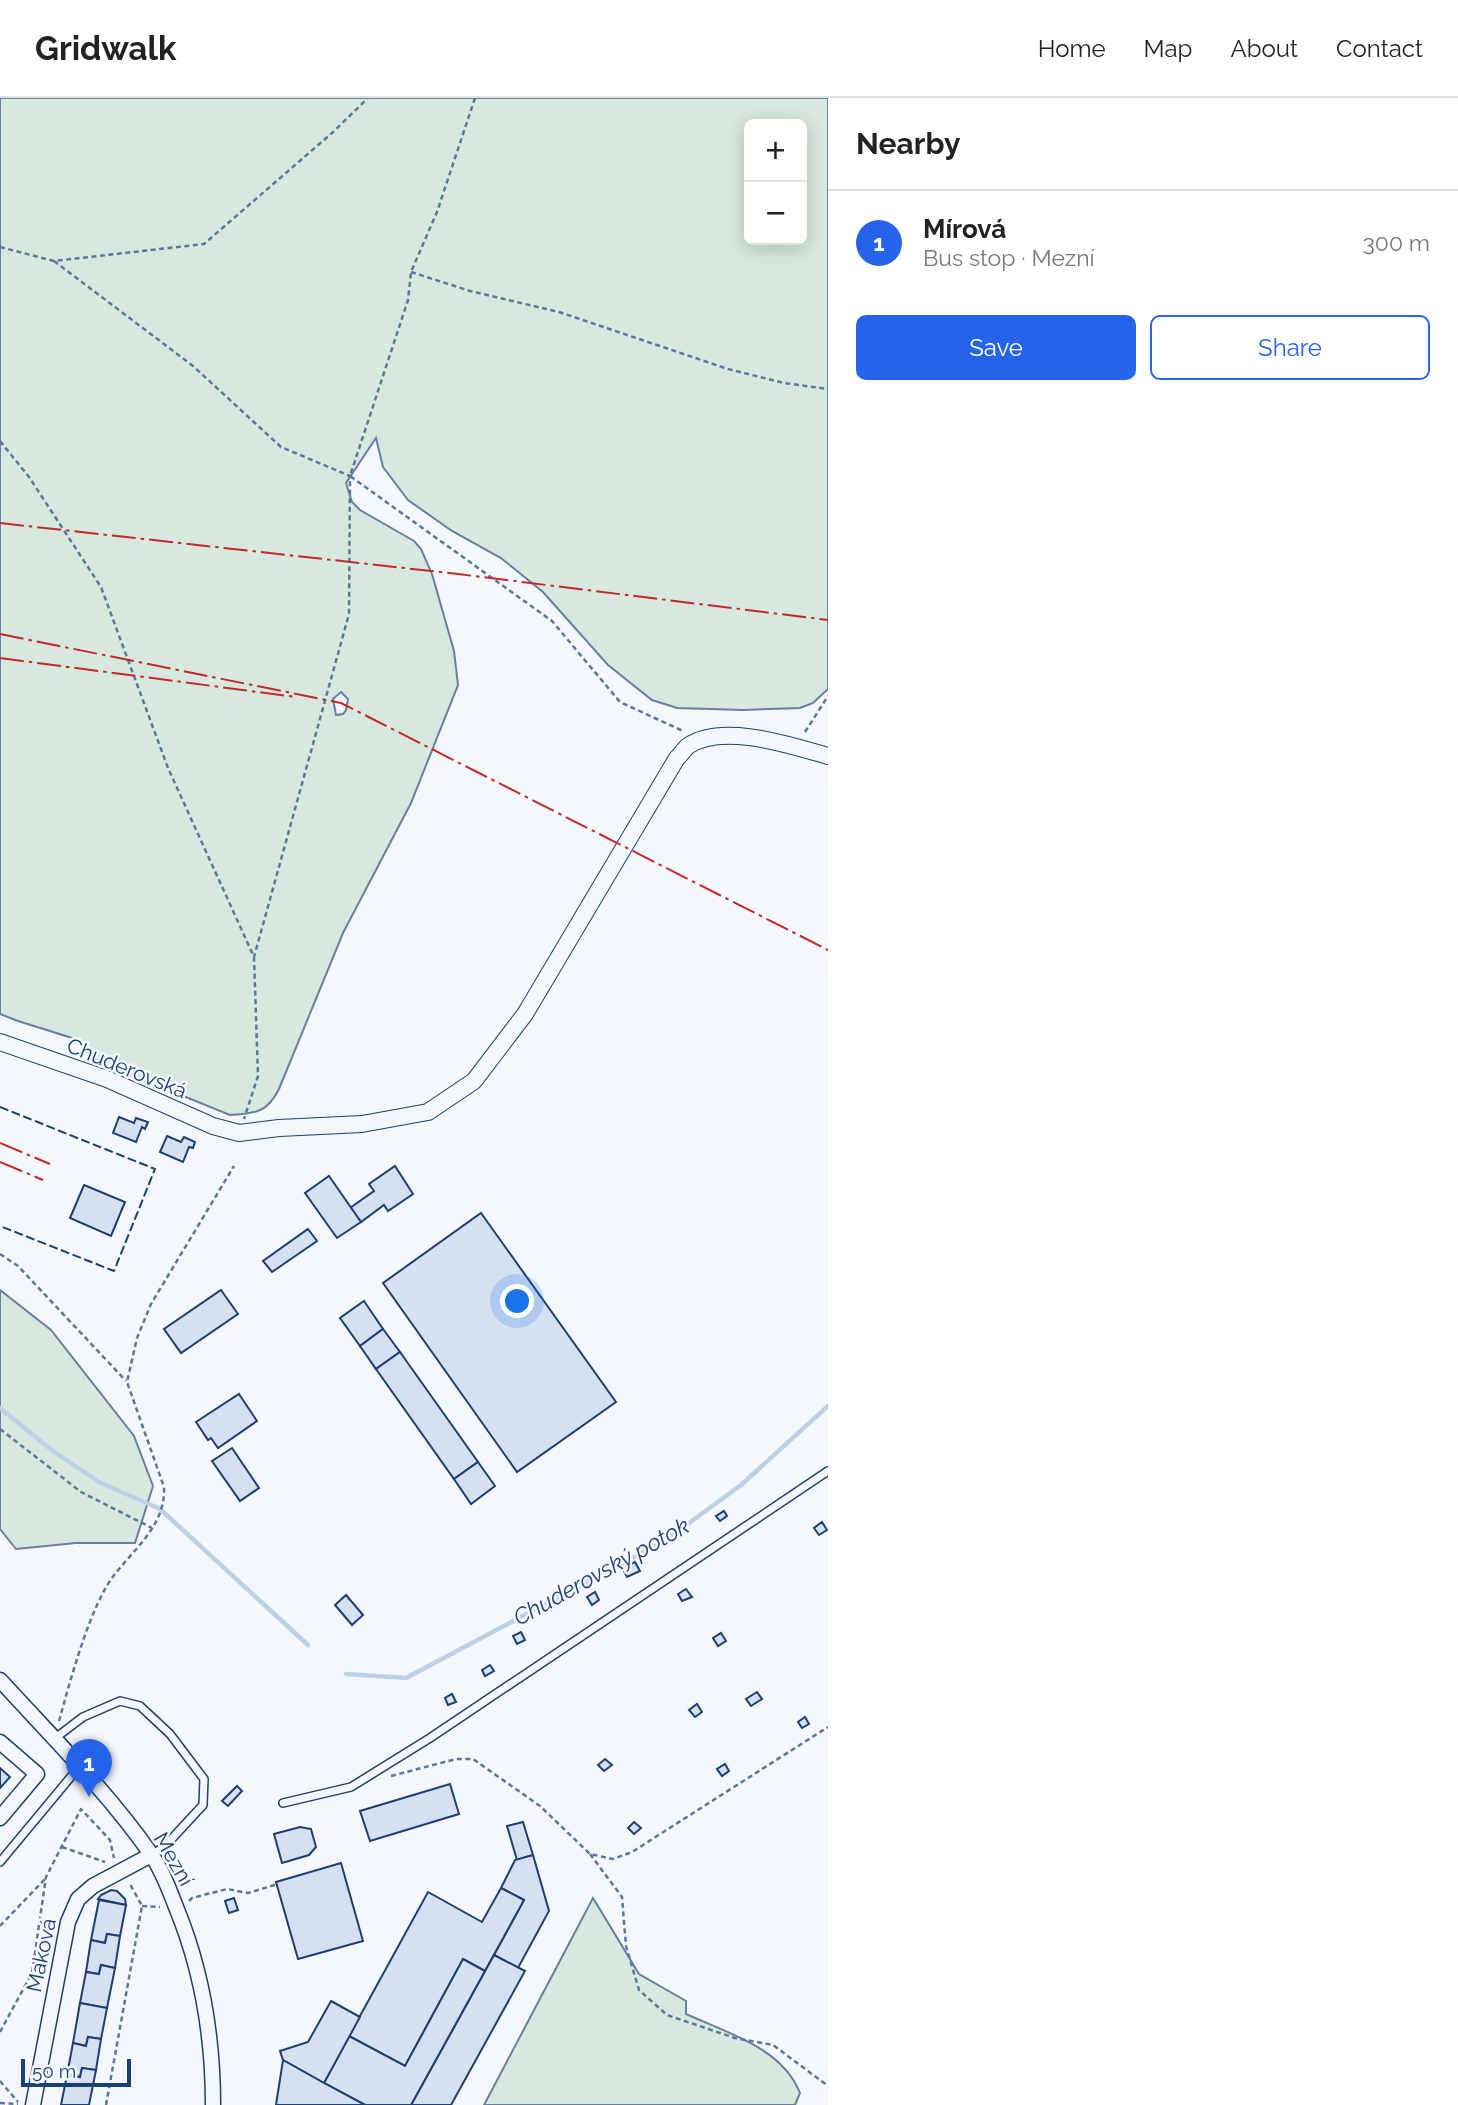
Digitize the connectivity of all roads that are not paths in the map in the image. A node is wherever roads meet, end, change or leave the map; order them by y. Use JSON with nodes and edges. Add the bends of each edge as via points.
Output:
{"nodes":[{"id":1,"x":828,"y":756,"type":"edge"},
{"id":2,"x":0,"y":1042,"type":"edge"},
{"id":3,"x":828,"y":1471,"type":"edge"},
{"id":4,"x":0,"y":1680,"type":"edge"},
{"id":5,"x":54,"y":1740,"type":"junction"},
{"id":6,"x":0,"y":1742,"type":"edge"},
{"id":7,"x":79,"y":1767,"type":"junction"},
{"id":8,"x":283,"y":1803,"type":"dead end"},
{"id":9,"x":0,"y":1818,"type":"edge"},
{"id":10,"x":152,"y":1855,"type":"junction"},
{"id":11,"x":0,"y":1862,"type":"edge"},
{"id":12,"x":33,"y":2105,"type":"edge"},
{"id":13,"x":214,"y":2105,"type":"edge"}],
"edges":[{"from":1,"to":2,"type":"street","name":"Chuderovská","via":[[738,736],[719,736],[689,746],[677,758],[525,1014],[474,1081],[428,1112],[362,1124],[239,1133]]},
{"from":3,"to":8,"type":"lane","via":[[351,1787]]},
{"from":4,"to":5,"type":"street","name":"Mezní"},
{"from":5,"to":7,"type":"street","name":"Mezní"},
{"from":5,"to":10,"type":"lane","via":[[83,1717],[120,1701],[140,1706],[170,1734],[204,1779],[203,1805]]},
{"from":6,"to":9,"type":"street","via":[[37,1774]]},
{"from":7,"to":10,"type":"street","name":"Mezní"},
{"from":7,"to":11,"type":"lane"},
{"from":10,"to":12,"type":"street","name":"Maková","via":[[93,1886],[78,1899],[68,1922]]},
{"from":10,"to":13,"type":"street","name":"Mezní","via":[[188,1935],[202,1987]]}]}
